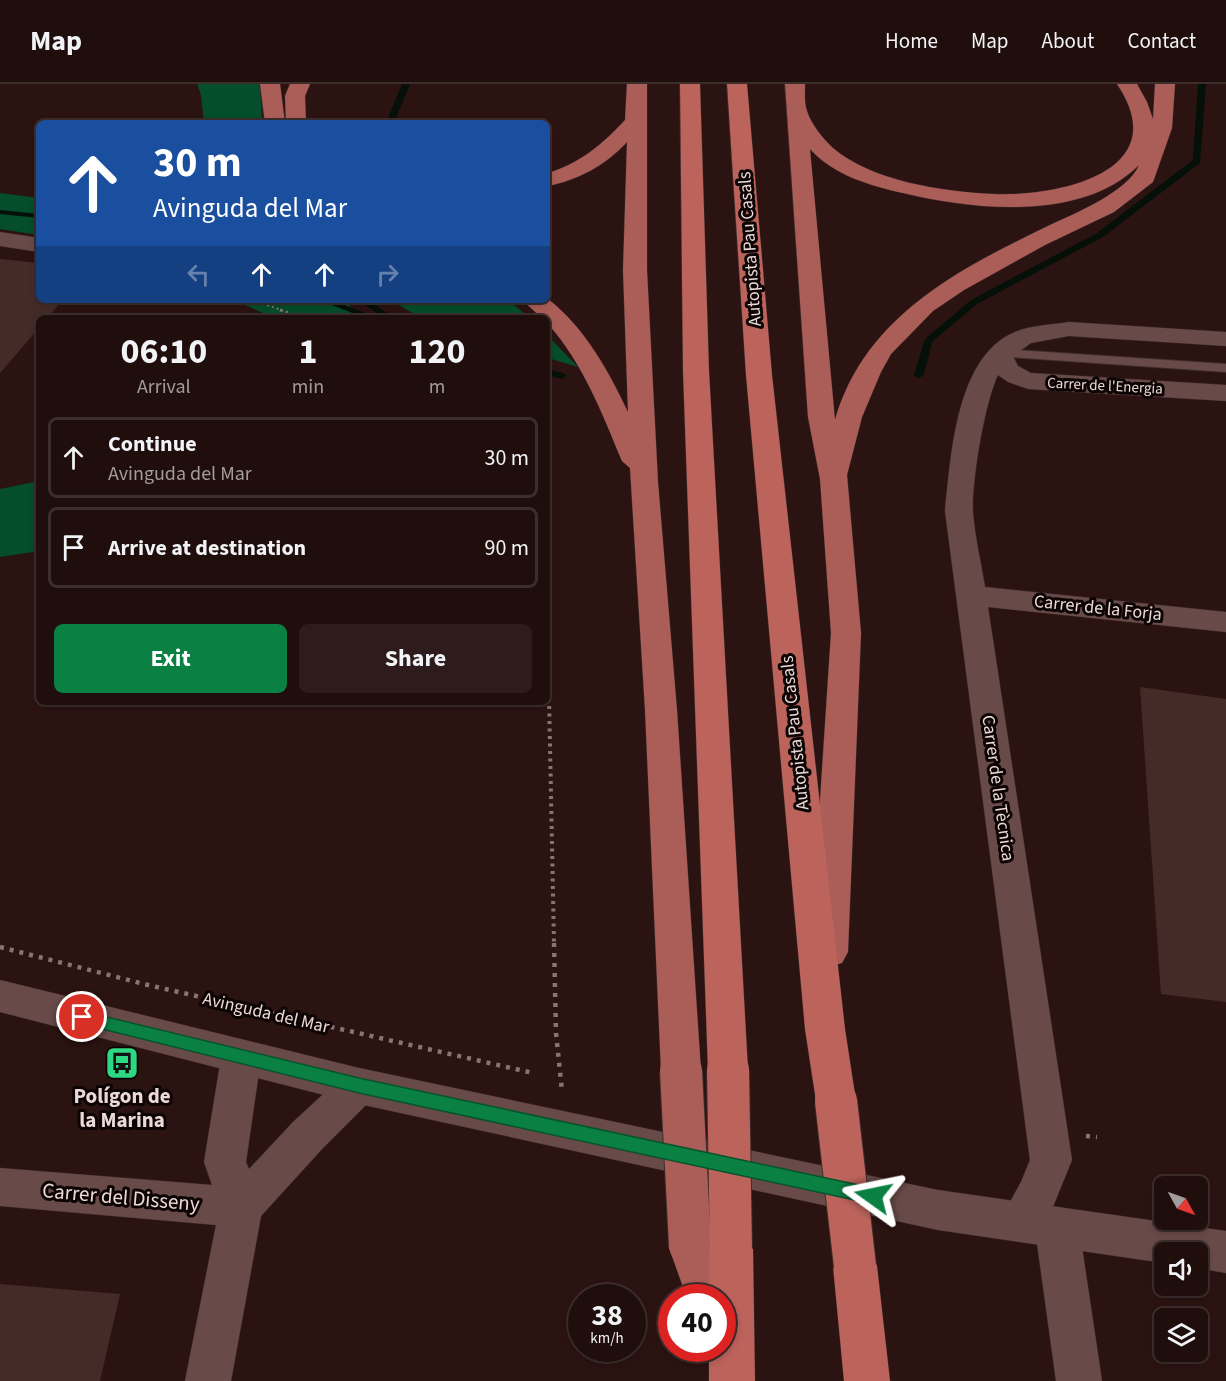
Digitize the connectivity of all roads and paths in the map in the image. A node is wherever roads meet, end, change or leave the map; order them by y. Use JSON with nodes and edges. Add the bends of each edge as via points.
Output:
{"nodes":[{"id":1,"x":270,"y":84,"type":"edge"},
{"id":2,"x":300,"y":84,"type":"edge"},
{"id":3,"x":637,"y":84,"type":"edge"},
{"id":4,"x":690,"y":84,"type":"edge"},
{"id":5,"x":737,"y":84,"type":"edge"},
{"id":6,"x":795,"y":84,"type":"edge"},
{"id":7,"x":1127,"y":84,"type":"edge"},
{"id":8,"x":1165,"y":84,"type":"edge"},
{"id":9,"x":797,"y":111,"type":"junction"},
{"id":10,"x":275,"y":120,"type":"edge"},
{"id":11,"x":296,"y":120,"type":"edge"},
{"id":12,"x":634,"y":121,"type":"junction"},
{"id":13,"x":550,"y":179,"type":"edge"},
{"id":14,"x":0,"y":239,"type":"edge"},
{"id":15,"x":36,"y":244,"type":"edge"},
{"id":16,"x":261,"y":303,"type":"edge"},
{"id":17,"x":539,"y":303,"type":"edge"},
{"id":18,"x":295,"y":315,"type":"edge"},
{"id":19,"x":1226,"y":339,"type":"edge"},
{"id":20,"x":1000,"y":353,"type":"junction"},
{"id":21,"x":1226,"y":368,"type":"edge"},
{"id":22,"x":1226,"y":393,"type":"edge"},
{"id":23,"x":834,"y":479,"type":"junction"},
{"id":24,"x":644,"y":482,"type":"junction"},
{"id":25,"x":971,"y":595,"type":"junction"},
{"id":26,"x":1226,"y":622,"type":"edge"},
{"id":27,"x":549,"y":705,"type":"edge"},
{"id":28,"x":0,"y":947,"type":"edge"},
{"id":29,"x":0,"y":996,"type":"edge"},
{"id":30,"x":825,"y":1029,"type":"junction"},
{"id":31,"x":241,"y":1058,"type":"junction"},
{"id":32,"x":533,"y":1073,"type":"dead end"},
{"id":33,"x":359,"y":1086,"type":"junction"},
{"id":34,"x":564,"y":1130,"type":"junction"},
{"id":35,"x":0,"y":1187,"type":"edge"},
{"id":36,"x":241,"y":1207,"type":"junction"},
{"id":37,"x":1039,"y":1224,"type":"junction"},
{"id":38,"x":710,"y":1247,"type":"junction"},
{"id":39,"x":1226,"y":1252,"type":"edge"},
{"id":40,"x":710,"y":1284,"type":"edge"},
{"id":41,"x":717,"y":1284,"type":"edge"},
{"id":42,"x":208,"y":1381,"type":"edge"},
{"id":43,"x":867,"y":1381,"type":"edge"},
{"id":44,"x":1079,"y":1381,"type":"edge"}],
"edges":[{"from":1,"to":10,"type":"highway"},
{"from":2,"to":11,"type":"highway","via":[[295,96]]},
{"from":3,"to":12,"type":"highway"},
{"from":4,"to":38,"type":"highway","bridge":true,"via":[[697,383],[728,1070]]},
{"from":5,"to":30,"type":"highway","name":"Autopista Pau Casals","via":[[759,375]]},
{"from":6,"to":9,"type":"highway"},
{"from":7,"to":9,"type":"highway","via":[[1141,110],[1144,126],[1142,146],[1130,164],[1084,190],[1031,199],[965,199],[882,181],[856,171],[821,149]]},
{"from":8,"to":23,"type":"highway","via":[[1162,128],[1145,177],[1106,207],[1037,240],[924,306],[881,351],[849,417]]},
{"from":9,"to":23,"type":"highway","via":[[821,417]]},
{"from":12,"to":13,"type":"highway","via":[[595,160]]},
{"from":12,"to":24,"type":"highway","via":[[638,147],[635,270]]},
{"from":14,"to":15,"type":"street"},
{"from":16,"to":18,"type":"path"},
{"from":17,"to":24,"type":"highway","via":[[579,347],[611,400]]},
{"from":19,"to":20,"type":"street","via":[[1069,329],[1024,337]]},
{"from":20,"to":21,"type":"lane","name":"Carrer de l'Energia"},
{"from":20,"to":22,"type":"street","name":"Carrer de l'Energia","via":[[1008,373],[1028,381]]},
{"from":20,"to":25,"type":"street","name":"Carrer de la Tècnica","via":[[979,387],[960,488],[959,511]]},
{"from":23,"to":30,"type":"highway","via":[[846,633]]},
{"from":24,"to":38,"type":"highway","bridge":true,"via":[[681,1071]]},
{"from":25,"to":26,"type":"street","name":"Carrer de la Forja"},
{"from":25,"to":37,"type":"street","name":"Carrer de la Tècnica","via":[[1051,1160],[1040,1192]]},
{"from":27,"to":34,"type":"path","via":[[556,1033]]},
{"from":28,"to":32,"type":"path","name":"Avinguda del Mar"},
{"from":29,"to":31,"type":"street"},
{"from":30,"to":43,"type":"highway","name":"Autopista Pau Casals","bridge":true},
{"from":31,"to":33,"type":"street"},
{"from":31,"to":36,"type":"street","via":[[225,1162]]},
{"from":33,"to":34,"type":"street"},
{"from":33,"to":36,"type":"street"},
{"from":34,"to":37,"type":"street","via":[[939,1210]]},
{"from":35,"to":36,"type":"street","name":"Carrer del Disseny"},
{"from":36,"to":42,"type":"street"},
{"from":37,"to":39,"type":"street"},
{"from":37,"to":44,"type":"street"},
{"from":38,"to":40,"type":"highway"},
{"from":38,"to":41,"type":"highway"}]}
